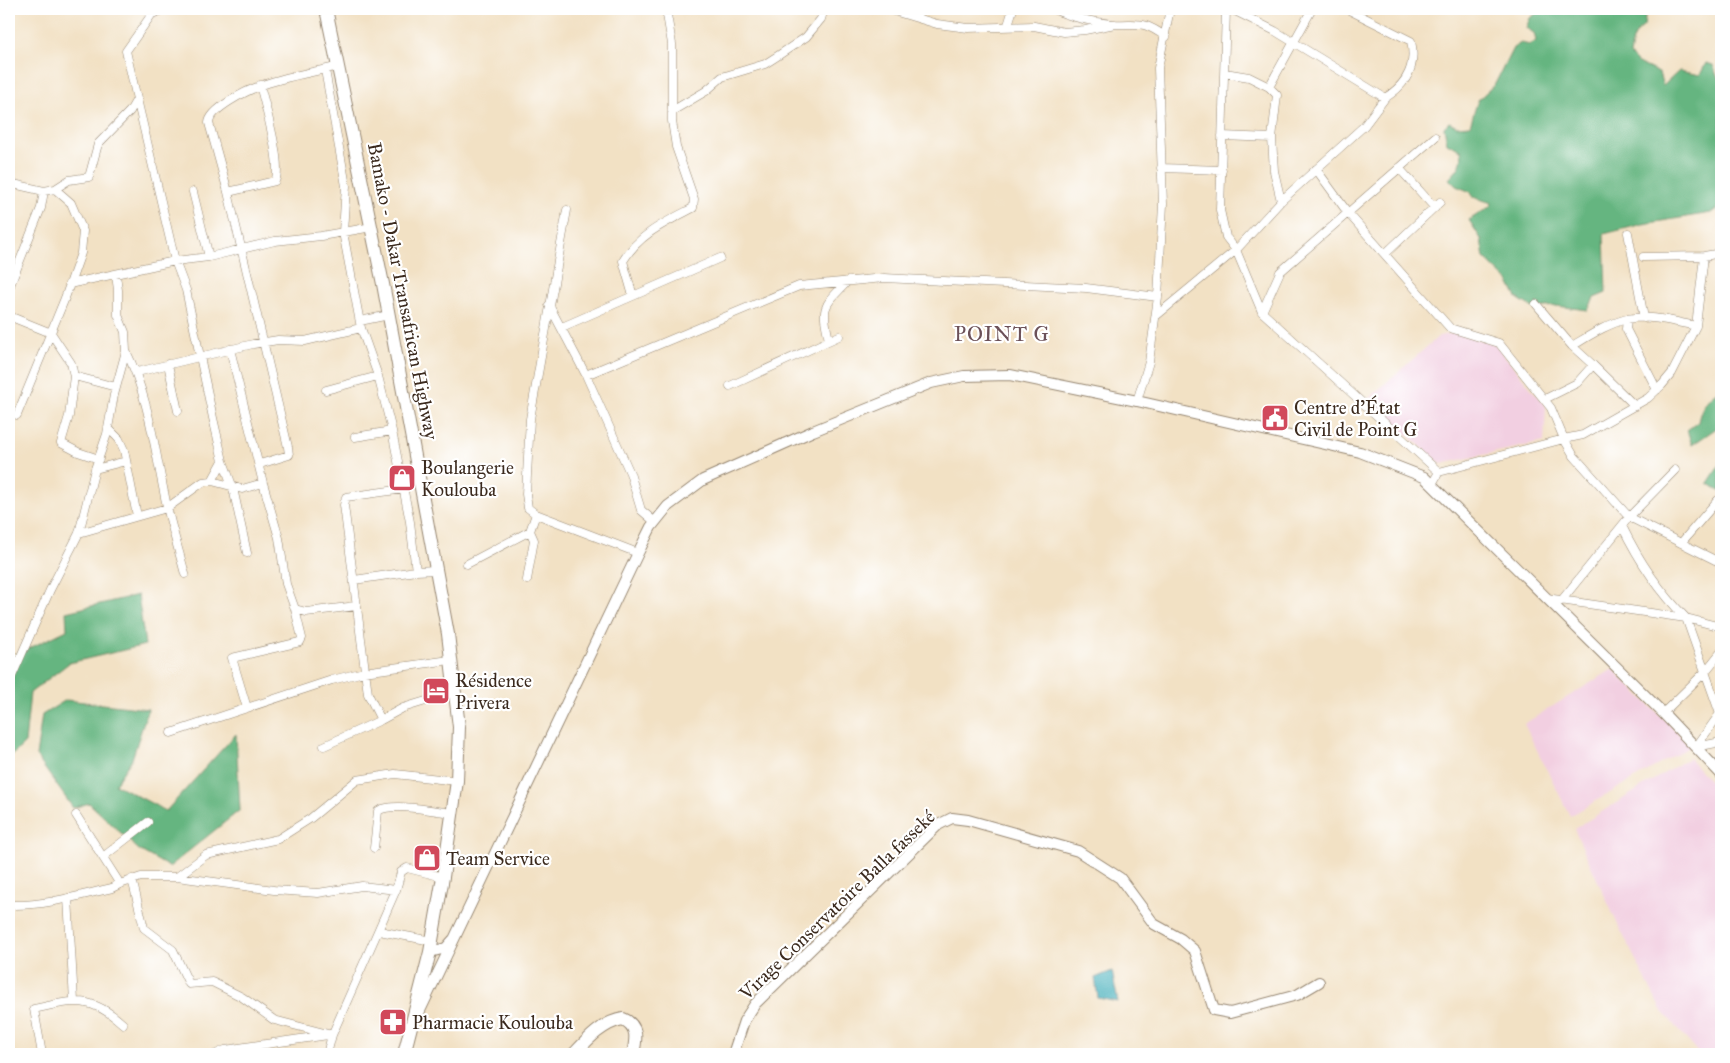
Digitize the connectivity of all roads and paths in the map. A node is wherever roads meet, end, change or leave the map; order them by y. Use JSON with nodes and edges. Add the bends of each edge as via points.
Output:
{"nodes":[{"id":1,"x":165,"y":9,"type":"edge"},
{"id":2,"x":326,"y":9,"type":"edge"},
{"id":3,"x":666,"y":9,"type":"edge"},
{"id":4,"x":824,"y":9,"type":"edge"},
{"id":5,"x":887,"y":9,"type":"edge"},
{"id":6,"x":1013,"y":9,"type":"edge"},
{"id":7,"x":1053,"y":9,"type":"edge"},
{"id":8,"x":1170,"y":9,"type":"edge"},
{"id":9,"x":1226,"y":9,"type":"edge"},
{"id":10,"x":1231,"y":9,"type":"edge"},
{"id":11,"x":1312,"y":9,"type":"edge"},
{"id":12,"x":1347,"y":9,"type":"edge"},
{"id":13,"x":1068,"y":13,"type":"edge"},
{"id":14,"x":1115,"y":24,"type":"junction"},
{"id":15,"x":1008,"y":26,"type":"junction"},
{"id":16,"x":1166,"y":37,"type":"junction"},
{"id":17,"x":1294,"y":43,"type":"junction"},
{"id":18,"x":340,"y":66,"type":"junction"},
{"id":19,"x":325,"y":70,"type":"junction"},
{"id":20,"x":1225,"y":73,"type":"junction"},
{"id":21,"x":260,"y":85,"type":"junction"},
{"id":22,"x":1269,"y":87,"type":"junction"},
{"id":23,"x":1385,"y":98,"type":"junction"},
{"id":24,"x":137,"y":99,"type":"junction"},
{"id":25,"x":672,"y":111,"type":"junction"},
{"id":26,"x":1222,"y":136,"type":"junction"},
{"id":27,"x":1435,"y":137,"type":"dead end"},
{"id":28,"x":1272,"y":138,"type":"junction"},
{"id":29,"x":1161,"y":168,"type":"junction"},
{"id":30,"x":1399,"y":168,"type":"junction"},
{"id":31,"x":1316,"y":169,"type":"junction"},
{"id":32,"x":1222,"y":170,"type":"junction"},
{"id":33,"x":9,"y":183,"type":"edge"},
{"id":34,"x":55,"y":189,"type":"junction"},
{"id":35,"x":44,"y":191,"type":"junction"},
{"id":36,"x":193,"y":192,"type":"dead end"},
{"id":37,"x":228,"y":192,"type":"junction"},
{"id":38,"x":1281,"y":201,"type":"junction"},
{"id":39,"x":567,"y":210,"type":"dead end"},
{"id":40,"x":1348,"y":213,"type":"junction"},
{"id":41,"x":372,"y":227,"type":"junction"},
{"id":42,"x":343,"y":232,"type":"junction"},
{"id":43,"x":1628,"y":233,"type":"dead end"},
{"id":44,"x":242,"y":248,"type":"junction"},
{"id":45,"x":1236,"y":250,"type":"junction"},
{"id":46,"x":1721,"y":253,"type":"edge"},
{"id":47,"x":1385,"y":254,"type":"junction"},
{"id":48,"x":1704,"y":256,"type":"junction"},
{"id":49,"x":209,"y":257,"type":"junction"},
{"id":50,"x":1642,"y":257,"type":"dead end"},
{"id":51,"x":720,"y":258,"type":"dead end"},
{"id":52,"x":175,"y":261,"type":"junction"},
{"id":53,"x":116,"y":275,"type":"junction"},
{"id":54,"x":848,"y":281,"type":"junction"},
{"id":55,"x":69,"y":284,"type":"junction"},
{"id":56,"x":9,"y":288,"type":"edge"},
{"id":57,"x":632,"y":296,"type":"junction"},
{"id":58,"x":1158,"y":297,"type":"junction"},
{"id":59,"x":1536,"y":304,"type":"dead end"},
{"id":60,"x":549,"y":305,"type":"junction"},
{"id":61,"x":1262,"y":312,"type":"junction"},
{"id":62,"x":389,"y":315,"type":"junction"},
{"id":63,"x":9,"y":316,"type":"edge"},
{"id":64,"x":1156,"y":316,"type":"junction"},
{"id":65,"x":1644,"y":318,"type":"junction"},
{"id":66,"x":1627,"y":319,"type":"junction"},
{"id":67,"x":360,"y":324,"type":"junction"},
{"id":68,"x":1696,"y":326,"type":"junction"},
{"id":69,"x":562,"y":327,"type":"junction"},
{"id":70,"x":51,"y":333,"type":"junction"},
{"id":71,"x":839,"y":336,"type":"dead end"},
{"id":72,"x":829,"y":340,"type":"junction"},
{"id":73,"x":262,"y":343,"type":"junction"},
{"id":74,"x":1572,"y":346,"type":"junction"},
{"id":75,"x":230,"y":349,"type":"junction"},
{"id":76,"x":126,"y":351,"type":"junction"},
{"id":77,"x":200,"y":356,"type":"junction"},
{"id":78,"x":168,"y":364,"type":"junction"},
{"id":79,"x":1593,"y":365,"type":"junction"},
{"id":80,"x":137,"y":372,"type":"junction"},
{"id":81,"x":586,"y":375,"type":"junction"},
{"id":82,"x":74,"y":376,"type":"junction"},
{"id":83,"x":378,"y":376,"type":"junction"},
{"id":84,"x":730,"y":386,"type":"dead end"},
{"id":85,"x":116,"y":387,"type":"junction"},
{"id":86,"x":326,"y":390,"type":"dead end"},
{"id":87,"x":1657,"y":390,"type":"junction"},
{"id":88,"x":1545,"y":399,"type":"junction"},
{"id":89,"x":1137,"y":401,"type":"junction"},
{"id":90,"x":1636,"y":406,"type":"junction"},
{"id":91,"x":178,"y":411,"type":"dead end"},
{"id":92,"x":17,"y":415,"type":"dead end"},
{"id":93,"x":108,"y":428,"type":"junction"},
{"id":94,"x":392,"y":431,"type":"junction"},
{"id":95,"x":355,"y":437,"type":"dead end"},
{"id":96,"x":1564,"y":439,"type":"junction"},
{"id":97,"x":99,"y":459,"type":"junction"},
{"id":98,"x":126,"y":461,"type":"junction"},
{"id":99,"x":223,"y":461,"type":"junction"},
{"id":100,"x":260,"y":464,"type":"junction"},
{"id":101,"x":95,"y":469,"type":"junction"},
{"id":102,"x":1675,"y":470,"type":"dead end"},
{"id":103,"x":1439,"y":472,"type":"junction"},
{"id":104,"x":212,"y":481,"type":"junction"},
{"id":105,"x":263,"y":483,"type":"junction"},
{"id":106,"x":1432,"y":484,"type":"junction"},
{"id":107,"x":233,"y":488,"type":"junction"},
{"id":108,"x":404,"y":489,"type":"junction"},
{"id":109,"x":1718,"y":500,"type":"dead end"},
{"id":110,"x":167,"y":508,"type":"junction"},
{"id":111,"x":536,"y":514,"type":"junction"},
{"id":112,"x":137,"y":516,"type":"junction"},
{"id":113,"x":1629,"y":517,"type":"junction"},
{"id":114,"x":655,"y":522,"type":"junction"},
{"id":115,"x":1622,"y":526,"type":"junction"},
{"id":116,"x":530,"y":532,"type":"junction"},
{"id":117,"x":79,"y":533,"type":"junction"},
{"id":118,"x":1681,"y":543,"type":"junction"},
{"id":119,"x":247,"y":553,"type":"dead end"},
{"id":120,"x":638,"y":554,"type":"junction"},
{"id":121,"x":1721,"y":562,"type":"edge"},
{"id":122,"x":467,"y":564,"type":"dead end"},
{"id":123,"x":436,"y":570,"type":"junction"},
{"id":124,"x":416,"y":571,"type":"junction"},
{"id":125,"x":185,"y":574,"type":"dead end"},
{"id":126,"x":354,"y":580,"type":"junction"},
{"id":127,"x":527,"y":580,"type":"dead end"},
{"id":128,"x":1545,"y":598,"type":"junction"},
{"id":129,"x":1561,"y":600,"type":"junction"},
{"id":130,"x":357,"y":606,"type":"junction"},
{"id":131,"x":295,"y":609,"type":"junction"},
{"id":132,"x":1686,"y":618,"type":"junction"},
{"id":133,"x":1721,"y":627,"type":"edge"},
{"id":134,"x":1721,"y":652,"type":"edge"},
{"id":135,"x":450,"y":660,"type":"junction"},
{"id":136,"x":364,"y":672,"type":"junction"},
{"id":137,"x":1705,"y":672,"type":"junction"},
{"id":138,"x":9,"y":683,"type":"edge"},
{"id":139,"x":455,"y":692,"type":"junction"},
{"id":140,"x":246,"y":708,"type":"junction"},
{"id":141,"x":1663,"y":713,"type":"junction"},
{"id":142,"x":1720,"y":713,"type":"edge"},
{"id":143,"x":381,"y":720,"type":"junction"},
{"id":144,"x":171,"y":733,"type":"dead end"},
{"id":145,"x":1721,"y":742,"type":"edge"},
{"id":146,"x":324,"y":746,"type":"dead end"},
{"id":147,"x":1696,"y":747,"type":"junction"},
{"id":148,"x":1721,"y":774,"type":"edge"},
{"id":149,"x":457,"y":781,"type":"junction"},
{"id":150,"x":451,"y":813,"type":"junction"},
{"id":151,"x":76,"y":815,"type":"dead end"},
{"id":152,"x":148,"y":822,"type":"dead end"},
{"id":153,"x":374,"y":848,"type":"dead end"},
{"id":154,"x":103,"y":856,"type":"junction"},
{"id":155,"x":443,"y":877,"type":"junction"},
{"id":156,"x":178,"y":878,"type":"junction"},
{"id":157,"x":132,"y":879,"type":"junction"},
{"id":158,"x":120,"y":884,"type":"junction"},
{"id":159,"x":396,"y":890,"type":"junction"},
{"id":160,"x":68,"y":898,"type":"junction"},
{"id":161,"x":9,"y":905,"type":"edge"},
{"id":162,"x":461,"y":929,"type":"junction"},
{"id":163,"x":379,"y":931,"type":"junction"},
{"id":164,"x":431,"y":947,"type":"junction"},
{"id":165,"x":1318,"y":982,"type":"dead end"},
{"id":166,"x":74,"y":1001,"type":"junction"},
{"id":167,"x":122,"y":1024,"type":"dead end"},
{"id":168,"x":412,"y":1026,"type":"junction"},
{"id":169,"x":332,"y":1035,"type":"junction"},
{"id":170,"x":259,"y":1050,"type":"edge"},
{"id":171,"x":42,"y":1054,"type":"edge"},
{"id":172,"x":216,"y":1054,"type":"edge"},
{"id":173,"x":326,"y":1054,"type":"edge"},
{"id":174,"x":404,"y":1054,"type":"edge"},
{"id":175,"x":574,"y":1054,"type":"edge"},
{"id":176,"x":633,"y":1054,"type":"edge"},
{"id":177,"x":733,"y":1054,"type":"edge"}],
"edges":[{"from":1,"to":24,"type":"street","via":[[152,14],[126,51]]},
{"from":2,"to":18,"type":"highway","name":"Bamako - Dakar Transafrican Highway"},
{"from":3,"to":25,"type":"street","via":[[672,44]]},
{"from":4,"to":25,"type":"street","via":[[806,37],[765,64],[722,77],[706,91]]},
{"from":5,"to":15,"type":"street","via":[[936,24],[968,28]]},
{"from":6,"to":15,"type":"street"},
{"from":7,"to":13,"type":"street"},
{"from":8,"to":16,"type":"street"},
{"from":9,"to":20,"type":"street"},
{"from":10,"to":17,"type":"street"},
{"from":11,"to":17,"type":"street"},
{"from":12,"to":23,"type":"street","via":[[1411,41],[1408,77],[1398,90]]},
{"from":13,"to":14,"type":"street"},
{"from":14,"to":15,"type":"street","via":[[1064,32],[1034,26]]},
{"from":14,"to":16,"type":"street","via":[[1142,24]]},
{"from":16,"to":29,"type":"street","via":[[1158,68]]},
{"from":17,"to":22,"type":"street"},
{"from":17,"to":23,"type":"street"},
{"from":18,"to":19,"type":"street"},
{"from":18,"to":41,"type":"highway","name":"Bamako - Dakar Transafrican Highway"},
{"from":19,"to":21,"type":"street"},
{"from":19,"to":42,"type":"street","via":[[346,186]]},
{"from":20,"to":22,"type":"street","via":[[1250,77]]},
{"from":20,"to":26,"type":"street"},
{"from":21,"to":37,"type":"street","via":[[216,110],[209,118]]},
{"from":21,"to":37,"type":"street","via":[[278,177],[275,181]]},
{"from":22,"to":28,"type":"street","via":[[1277,95]]},
{"from":23,"to":31,"type":"street","via":[[1364,126]]},
{"from":24,"to":34,"type":"street","via":[[98,144],[89,177],[69,180]]},
{"from":24,"to":52,"type":"street"},
{"from":25,"to":57,"type":"street","via":[[676,147],[694,199],[693,208],[648,232],[632,246],[623,261]]},
{"from":26,"to":28,"type":"street"},
{"from":26,"to":32,"type":"street"},
{"from":27,"to":30,"type":"street"},
{"from":28,"to":38,"type":"street","via":[[1274,171]]},
{"from":29,"to":32,"type":"street"},
{"from":29,"to":58,"type":"street","via":[[1163,204]]},
{"from":30,"to":40,"type":"street"},
{"from":30,"to":47,"type":"street","via":[[1438,205]]},
{"from":31,"to":38,"type":"street"},
{"from":31,"to":40,"type":"street"},
{"from":32,"to":45,"type":"street","via":[[1220,210],[1226,237]]},
{"from":33,"to":35,"type":"street"},
{"from":34,"to":35,"type":"street"},
{"from":34,"to":55,"type":"street","via":[[71,203],[83,231],[81,253]]},
{"from":35,"to":56,"type":"street","via":[[41,208]]},
{"from":36,"to":49,"type":"street"},
{"from":37,"to":44,"type":"street"},
{"from":38,"to":45,"type":"street"},
{"from":39,"to":60,"type":"street"},
{"from":40,"to":47,"type":"street"},
{"from":40,"to":61,"type":"street","via":[[1280,272]]},
{"from":41,"to":42,"type":"street"},
{"from":41,"to":62,"type":"highway","name":"Bamako - Dakar Transafrican Highway"},
{"from":42,"to":44,"type":"street"},
{"from":42,"to":67,"type":"street"},
{"from":43,"to":65,"type":"street"},
{"from":44,"to":49,"type":"street"},
{"from":44,"to":73,"type":"street"},
{"from":45,"to":61,"type":"street"},
{"from":45,"to":64,"type":"street"},
{"from":46,"to":48,"type":"street"},
{"from":47,"to":88,"type":"street","via":[[1450,328],[1499,343]]},
{"from":48,"to":50,"type":"street"},
{"from":48,"to":68,"type":"street"},
{"from":49,"to":52,"type":"street"},
{"from":51,"to":57,"type":"street"},
{"from":52,"to":53,"type":"street"},
{"from":52,"to":77,"type":"street","via":[[186,290]]},
{"from":53,"to":55,"type":"street"},
{"from":53,"to":76,"type":"street","via":[[118,315],[125,332]]},
{"from":54,"to":58,"type":"street","via":[[884,278],[994,283],[1086,288]]},
{"from":54,"to":72,"type":"street","via":[[826,304],[823,312]]},
{"from":54,"to":81,"type":"street","via":[[799,286]]},
{"from":55,"to":70,"type":"street"},
{"from":57,"to":69,"type":"street"},
{"from":58,"to":64,"type":"street"},
{"from":59,"to":74,"type":"street"},
{"from":60,"to":69,"type":"street"},
{"from":60,"to":111,"type":"street","via":[[530,428],[526,494],[528,508]]},
{"from":61,"to":103,"type":"street"},
{"from":62,"to":67,"type":"street"},
{"from":62,"to":123,"type":"highway","name":"Bamako - Dakar Transafrican Highway"},
{"from":63,"to":70,"type":"street"},
{"from":64,"to":89,"type":"street","via":[[1149,362]]},
{"from":65,"to":66,"type":"street"},
{"from":65,"to":68,"type":"street"},
{"from":66,"to":74,"type":"street"},
{"from":66,"to":87,"type":"street","via":[[1626,329]]},
{"from":67,"to":73,"type":"street","via":[[305,341]]},
{"from":67,"to":83,"type":"street"},
{"from":68,"to":87,"type":"street","via":[[1672,373]]},
{"from":69,"to":81,"type":"street"},
{"from":70,"to":82,"type":"street","via":[[66,352]]},
{"from":70,"to":92,"type":"street"},
{"from":71,"to":72,"type":"street"},
{"from":72,"to":84,"type":"street"},
{"from":73,"to":75,"type":"street"},
{"from":73,"to":100,"type":"street","via":[[289,455]]},
{"from":74,"to":79,"type":"street"},
{"from":75,"to":77,"type":"street"},
{"from":75,"to":100,"type":"street"},
{"from":76,"to":80,"type":"street"},
{"from":76,"to":85,"type":"street"},
{"from":77,"to":78,"type":"street"},
{"from":77,"to":99,"type":"street"},
{"from":78,"to":80,"type":"street"},
{"from":78,"to":91,"type":"street"},
{"from":79,"to":88,"type":"street","via":[[1577,383]]},
{"from":79,"to":90,"type":"street"},
{"from":80,"to":110,"type":"street"},
{"from":81,"to":114,"type":"street","via":[[630,473],[641,510]]},
{"from":82,"to":85,"type":"street"},
{"from":82,"to":97,"type":"street","via":[[61,443]]},
{"from":83,"to":86,"type":"street"},
{"from":83,"to":94,"type":"street"},
{"from":85,"to":93,"type":"street"},
{"from":87,"to":90,"type":"street"},
{"from":88,"to":96,"type":"street"},
{"from":89,"to":106,"type":"street","via":[[1360,452],[1405,468]]},
{"from":89,"to":114,"type":"street","via":[[1010,375],[964,376],[931,383],[702,480],[668,506]]},
{"from":90,"to":96,"type":"street","via":[[1583,434]]},
{"from":93,"to":97,"type":"street"},
{"from":93,"to":98,"type":"street","via":[[119,439]]},
{"from":94,"to":95,"type":"street"},
{"from":94,"to":108,"type":"street"},
{"from":96,"to":103,"type":"street"},
{"from":96,"to":113,"type":"street","via":[[1574,456]]},
{"from":97,"to":101,"type":"street"},
{"from":98,"to":101,"type":"street"},
{"from":98,"to":112,"type":"street"},
{"from":99,"to":104,"type":"street"},
{"from":99,"to":107,"type":"street"},
{"from":100,"to":105,"type":"street"},
{"from":101,"to":117,"type":"street"},
{"from":102,"to":113,"type":"street"},
{"from":103,"to":106,"type":"street"},
{"from":104,"to":107,"type":"street"},
{"from":104,"to":110,"type":"street","via":[[203,482]]},
{"from":105,"to":107,"type":"street"},
{"from":105,"to":131,"type":"street","via":[[279,538],[286,584]]},
{"from":106,"to":128,"type":"street"},
{"from":107,"to":119,"type":"street"},
{"from":108,"to":124,"type":"street"},
{"from":108,"to":126,"type":"street","via":[[346,497],[344,505]]},
{"from":109,"to":118,"type":"street"},
{"from":110,"to":112,"type":"street"},
{"from":110,"to":125,"type":"street"},
{"from":111,"to":116,"type":"street"},
{"from":111,"to":120,"type":"street"},
{"from":112,"to":117,"type":"street"},
{"from":113,"to":115,"type":"street"},
{"from":113,"to":118,"type":"street"},
{"from":114,"to":120,"type":"street"},
{"from":115,"to":129,"type":"street"},
{"from":115,"to":132,"type":"street","via":[[1634,550],[1674,607]]},
{"from":116,"to":122,"type":"street"},
{"from":116,"to":127,"type":"street","via":[[534,540]]},
{"from":117,"to":138,"type":"street"},
{"from":118,"to":121,"type":"street"},
{"from":120,"to":162,"type":"street"},
{"from":123,"to":124,"type":"street"},
{"from":123,"to":135,"type":"highway","name":"Bamako - Dakar Transafrican Highway"},
{"from":124,"to":126,"type":"street"},
{"from":126,"to":130,"type":"street"},
{"from":128,"to":129,"type":"street"},
{"from":128,"to":141,"type":"street"},
{"from":129,"to":132,"type":"street"},
{"from":130,"to":131,"type":"street","via":[[306,612]]},
{"from":130,"to":136,"type":"street"},
{"from":131,"to":140,"type":"street","via":[[302,638],[300,642],[232,658]]},
{"from":132,"to":133,"type":"street"},
{"from":132,"to":137,"type":"street"},
{"from":134,"to":137,"type":"street"},
{"from":135,"to":136,"type":"street"},
{"from":135,"to":139,"type":"highway","name":"Bamako - Dakar Transafrican Highway"},
{"from":136,"to":140,"type":"street"},
{"from":136,"to":143,"type":"street","via":[[368,694]]},
{"from":137,"to":141,"type":"street"},
{"from":137,"to":142,"type":"street"},
{"from":139,"to":143,"type":"street","via":[[404,708]]},
{"from":139,"to":149,"type":"highway","name":"Bamako - Dakar Transafrican Highway","via":[[459,727]]},
{"from":140,"to":144,"type":"street"},
{"from":141,"to":147,"type":"street"},
{"from":142,"to":147,"type":"street"},
{"from":143,"to":146,"type":"street"},
{"from":145,"to":147,"type":"street"},
{"from":147,"to":148,"type":"street"},
{"from":149,"to":150,"type":"highway","name":"Bamako - Dakar Transafrican Highway"},
{"from":149,"to":156,"type":"street","via":[[395,774],[357,780],[278,839],[206,855]]},
{"from":150,"to":153,"type":"street","via":[[399,807],[381,809],[378,811]]},
{"from":150,"to":155,"type":"highway","name":"Bamako - Dakar Transafrican Highway"},
{"from":151,"to":154,"type":"street"},
{"from":152,"to":154,"type":"street"},
{"from":154,"to":158,"type":"street"},
{"from":155,"to":159,"type":"street","via":[[403,869]]},
{"from":155,"to":164,"type":"highway","name":"Bamako - Dakar Transafrican Highway"},
{"from":156,"to":157,"type":"street","via":[[141,876]]},
{"from":156,"to":159,"type":"street","via":[[318,893],[362,886]]},
{"from":157,"to":158,"type":"street"},
{"from":157,"to":169,"type":"street","via":[[144,928],[174,950],[190,984],[212,982],[242,997],[274,1020]]},
{"from":158,"to":160,"type":"street"},
{"from":159,"to":163,"type":"street"},
{"from":160,"to":161,"type":"street","via":[[26,906]]},
{"from":160,"to":166,"type":"street"},
{"from":162,"to":164,"type":"street","via":[[446,948]]},
{"from":162,"to":168,"type":"street"},
{"from":163,"to":164,"type":"street"},
{"from":163,"to":169,"type":"street"},
{"from":164,"to":168,"type":"highway","name":"Bamako - Dakar Transafrican Highway"},
{"from":165,"to":177,"type":"street","name":"Virage Conservatoire Balla fasseké","via":[[1297,995],[1230,1013],[1214,1010],[1195,951],[1154,924],[1120,878],[1078,851],[952,818],[938,825],[756,1004],[744,1021]]},
{"from":166,"to":167,"type":"street","via":[[96,1004]]},
{"from":166,"to":171,"type":"street","via":[[34,1010]]},
{"from":168,"to":174,"type":"highway","name":"Bamako - Dakar Transafrican Highway"},
{"from":169,"to":170,"type":"street"},
{"from":169,"to":173,"type":"street"},
{"from":170,"to":172,"type":"street","via":[[225,1050]]},
{"from":175,"to":176,"type":"highway","via":[[603,1027],[623,1019],[635,1029]]}]}
